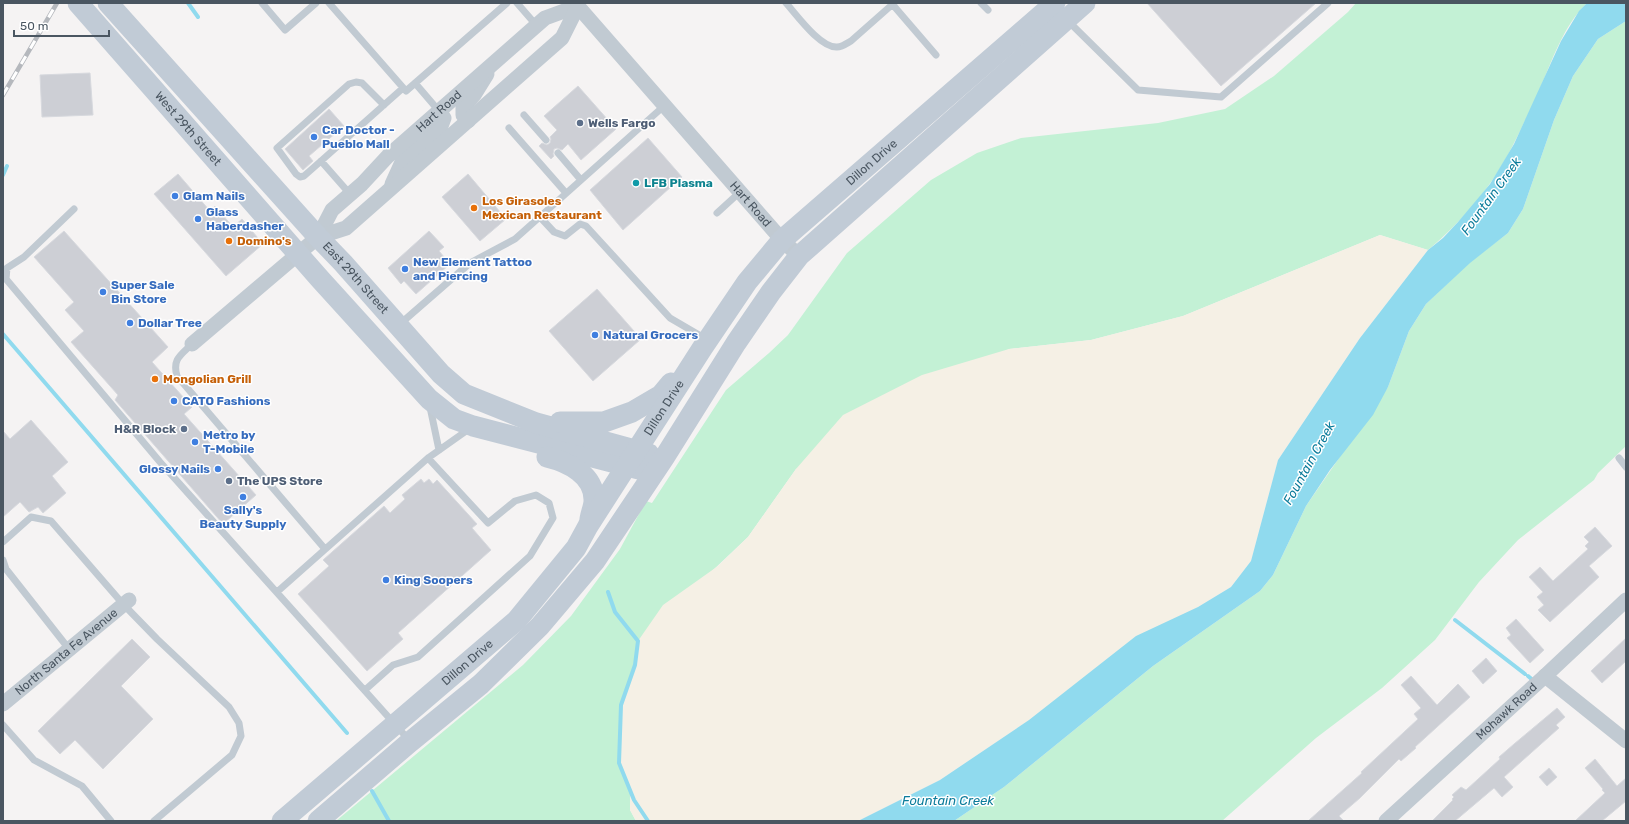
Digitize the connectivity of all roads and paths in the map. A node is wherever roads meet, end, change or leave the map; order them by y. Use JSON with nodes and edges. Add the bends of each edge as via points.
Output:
{"nodes":[{"id":1,"x":78,"y":3,"type":"edge"},
{"id":2,"x":108,"y":3,"type":"edge"},
{"id":3,"x":262,"y":3,"type":"edge"},
{"id":4,"x":329,"y":3,"type":"edge"},
{"id":5,"x":507,"y":3,"type":"edge"},
{"id":6,"x":517,"y":3,"type":"edge"},
{"id":7,"x":786,"y":3,"type":"edge"},
{"id":8,"x":981,"y":3,"type":"edge"},
{"id":9,"x":1085,"y":3,"type":"edge"},
{"id":10,"x":1328,"y":3,"type":"edge"},
{"id":11,"x":313,"y":4,"type":"edge"},
{"id":12,"x":578,"y":4,"type":"edge"},
{"id":13,"x":894,"y":4,"type":"edge"},
{"id":14,"x":988,"y":10,"type":"dead end"},
{"id":15,"x":1054,"y":10,"type":"edge"},
{"id":16,"x":537,"y":26,"type":"junction"},
{"id":17,"x":936,"y":55,"type":"dead end"},
{"id":18,"x":492,"y":64,"type":"junction"},
{"id":19,"x":415,"y":83,"type":"junction"},
{"id":20,"x":403,"y":88,"type":"junction"},
{"id":21,"x":384,"y":105,"type":"junction"},
{"id":22,"x":664,"y":106,"type":"junction"},
{"id":23,"x":439,"y":111,"type":"junction"},
{"id":24,"x":524,"y":115,"type":"dead end"},
{"id":25,"x":468,"y":121,"type":"junction"},
{"id":26,"x":509,"y":128,"type":"dead end"},
{"id":27,"x":546,"y":140,"type":"dead end"},
{"id":28,"x":558,"y":154,"type":"dead end"},
{"id":29,"x":321,"y":161,"type":"junction"},
{"id":30,"x":581,"y":180,"type":"junction"},
{"id":31,"x":390,"y":189,"type":"junction"},
{"id":32,"x":740,"y":192,"type":"junction"},
{"id":33,"x":350,"y":194,"type":"junction"},
{"id":34,"x":566,"y":194,"type":"junction"},
{"id":35,"x":74,"y":209,"type":"dead end"},
{"id":36,"x":717,"y":213,"type":"dead end"},
{"id":37,"x":540,"y":217,"type":"junction"},
{"id":38,"x":318,"y":237,"type":"junction"},
{"id":39,"x":782,"y":240,"type":"junction"},
{"id":40,"x":298,"y":254,"type":"junction"},
{"id":41,"x":799,"y":256,"type":"junction"},
{"id":42,"x":398,"y":326,"type":"junction"},
{"id":43,"x":705,"y":343,"type":"junction"},
{"id":44,"x":192,"y":344,"type":"joint"},
{"id":45,"x":429,"y":399,"type":"junction"},
{"id":46,"x":536,"y":423,"type":"junction"},
{"id":47,"x":473,"y":426,"type":"junction"},
{"id":48,"x":439,"y":450,"type":"junction"},
{"id":49,"x":428,"y":458,"type":"junction"},
{"id":50,"x":631,"y":458,"type":"junction"},
{"id":51,"x":1619,"y":458,"type":"dead end"},
{"id":52,"x":658,"y":465,"type":"junction"},
{"id":53,"x":1626,"y":467,"type":"edge"},
{"id":54,"x":588,"y":526,"type":"junction"},
{"id":55,"x":3,"y":542,"type":"edge"},
{"id":56,"x":326,"y":549,"type":"junction"},
{"id":57,"x":3,"y":560,"type":"edge"},
{"id":58,"x":277,"y":592,"type":"junction"},
{"id":59,"x":1626,"y":600,"type":"edge"},
{"id":60,"x":126,"y":602,"type":"junction"},
{"id":61,"x":69,"y":649,"type":"junction"},
{"id":62,"x":1545,"y":676,"type":"junction"},
{"id":63,"x":365,"y":690,"type":"junction"},
{"id":64,"x":3,"y":704,"type":"edge"},
{"id":65,"x":3,"y":725,"type":"edge"},
{"id":66,"x":396,"y":725,"type":"junction"},
{"id":67,"x":1626,"y":741,"type":"edge"},
{"id":68,"x":410,"y":742,"type":"junction"},
{"id":69,"x":111,"y":821,"type":"edge"},
{"id":70,"x":154,"y":821,"type":"edge"},
{"id":71,"x":282,"y":821,"type":"edge"},
{"id":72,"x":318,"y":821,"type":"edge"},
{"id":73,"x":1386,"y":821,"type":"edge"}],
"edges":[{"from":1,"to":40,"type":"main road","name":"West 29th Street"},
{"from":2,"to":38,"type":"main road","name":"East 29th Street"},
{"from":3,"to":11,"type":"lane","via":[[285,30]]},
{"from":4,"to":20,"type":"lane"},
{"from":5,"to":19,"type":"lane"},
{"from":6,"to":16,"type":"lane"},
{"from":7,"to":13,"type":"lane","via":[[820,40],[835,48],[851,41]]},
{"from":8,"to":14,"type":"lane"},
{"from":9,"to":15,"type":"main road","name":"Dillon Drive"},
{"from":10,"to":15,"type":"lane","via":[[1221,97],[1138,90]]},
{"from":12,"to":16,"type":"street","name":"Hart Road","via":[[545,18]]},
{"from":12,"to":22,"type":"street","name":"Hart Road"},
{"from":12,"to":25,"type":"street","name":"Hart Road","via":[[562,38]]},
{"from":13,"to":17,"type":"lane"},
{"from":15,"to":39,"type":"main road","name":"Dillon Drive"},
{"from":15,"to":41,"type":"main road","name":"Dillon Drive"},
{"from":16,"to":18,"type":"street","name":"Hart Road"},
{"from":18,"to":23,"type":"street","name":"Hart Road"},
{"from":18,"to":25,"type":"street","via":[[481,86],[463,107],[463,115]]},
{"from":19,"to":20,"type":"lane","via":[[406,91]]},
{"from":19,"to":23,"type":"lane"},
{"from":20,"to":21,"type":"lane"},
{"from":21,"to":29,"type":"lane"},
{"from":21,"to":29,"type":"lane","via":[[362,83],[350,84],[277,148],[300,177]]},
{"from":22,"to":30,"type":"lane"},
{"from":22,"to":32,"type":"street","name":"Hart Road"},
{"from":23,"to":31,"type":"street","via":[[444,118],[441,126],[402,162]]},
{"from":23,"to":33,"type":"street","name":"Hart Road"},
{"from":24,"to":27,"type":"lane"},
{"from":25,"to":31,"type":"street","name":"Hart Road"},
{"from":26,"to":34,"type":"lane"},
{"from":28,"to":30,"type":"lane"},
{"from":29,"to":33,"type":"lane"},
{"from":30,"to":34,"type":"lane"},
{"from":31,"to":38,"type":"street","name":"Hart Road","via":[[346,228]]},
{"from":32,"to":36,"type":"lane"},
{"from":32,"to":39,"type":"street","name":"Hart Road"},
{"from":33,"to":38,"type":"street","name":"Hart Road","via":[[332,210]]},
{"from":34,"to":37,"type":"lane"},
{"from":35,"to":58,"type":"lane","via":[[24,256],[7,268],[6,279],[160,462]]},
{"from":37,"to":42,"type":"lane","via":[[515,239],[470,263]]},
{"from":37,"to":43,"type":"lane","via":[[554,232],[565,236],[580,224],[586,226],[670,318]]},
{"from":38,"to":40,"type":"street","name":"Hart Road"},
{"from":38,"to":42,"type":"main road","name":"East 29th Street"},
{"from":39,"to":41,"type":"street","name":"Hart Road"},
{"from":39,"to":43,"type":"main road","name":"Dillon Drive","via":[[747,282]]},
{"from":40,"to":44,"type":"street","name":"Hart Road"},
{"from":40,"to":45,"type":"main road","name":"East 29th Street"},
{"from":41,"to":52,"type":"main road","name":"Dillon Drive","via":[[736,343]]},
{"from":42,"to":46,"type":"main road","name":"East 29th Street","via":[[441,374],[464,394]]},
{"from":43,"to":46,"type":"main road","via":[[661,395],[632,412],[604,422]]},
{"from":43,"to":50,"type":"main road","name":"Dillon Drive"},
{"from":44,"to":56,"type":"lane","via":[[178,358],[174,367],[177,376]]},
{"from":45,"to":47,"type":"main road","name":"East 29th Street","via":[[454,419]]},
{"from":45,"to":48,"type":"lane"},
{"from":46,"to":50,"type":"main road","name":"East 29th Street"},
{"from":47,"to":48,"type":"lane"},
{"from":47,"to":50,"type":"main road","name":"East 29th Street"},
{"from":47,"to":54,"type":"main road","via":[[519,450],[564,461],[585,476],[591,486],[594,500]]},
{"from":48,"to":49,"type":"lane"},
{"from":49,"to":56,"type":"lane"},
{"from":49,"to":63,"type":"lane","via":[[488,523],[515,501],[536,495],[549,503],[553,518],[530,556],[418,657],[394,665]]},
{"from":50,"to":52,"type":"main road","name":"East 29th Street"},
{"from":50,"to":54,"type":"main road","name":"Dillon Drive"},
{"from":51,"to":53,"type":"lane"},
{"from":52,"to":68,"type":"main road","name":"Dillon Drive","via":[[594,561],[540,626],[481,684]]},
{"from":54,"to":66,"type":"main road","name":"Dillon Drive","via":[[576,548],[517,620]]},
{"from":55,"to":60,"type":"lane","via":[[31,517],[51,521]]},
{"from":56,"to":58,"type":"lane"},
{"from":57,"to":61,"type":"lane","via":[[6,569]]},
{"from":58,"to":63,"type":"lane"},
{"from":59,"to":62,"type":"street","name":"Mohawk Road"},
{"from":60,"to":61,"type":"street","name":"North Santa Fe Avenue"},
{"from":60,"to":70,"type":"lane","via":[[157,639],[229,707],[239,723],[241,736],[232,755]]},
{"from":61,"to":64,"type":"street","name":"North Santa Fe Avenue"},
{"from":62,"to":67,"type":"street"},
{"from":62,"to":73,"type":"street","name":"Mohawk Road"},
{"from":63,"to":66,"type":"lane"},
{"from":65,"to":69,"type":"lane","via":[[34,760],[82,786]]},
{"from":66,"to":68,"type":"lane"},
{"from":66,"to":71,"type":"main road","name":"Dillon Drive"},
{"from":68,"to":72,"type":"main road","name":"Dillon Drive"}]}
